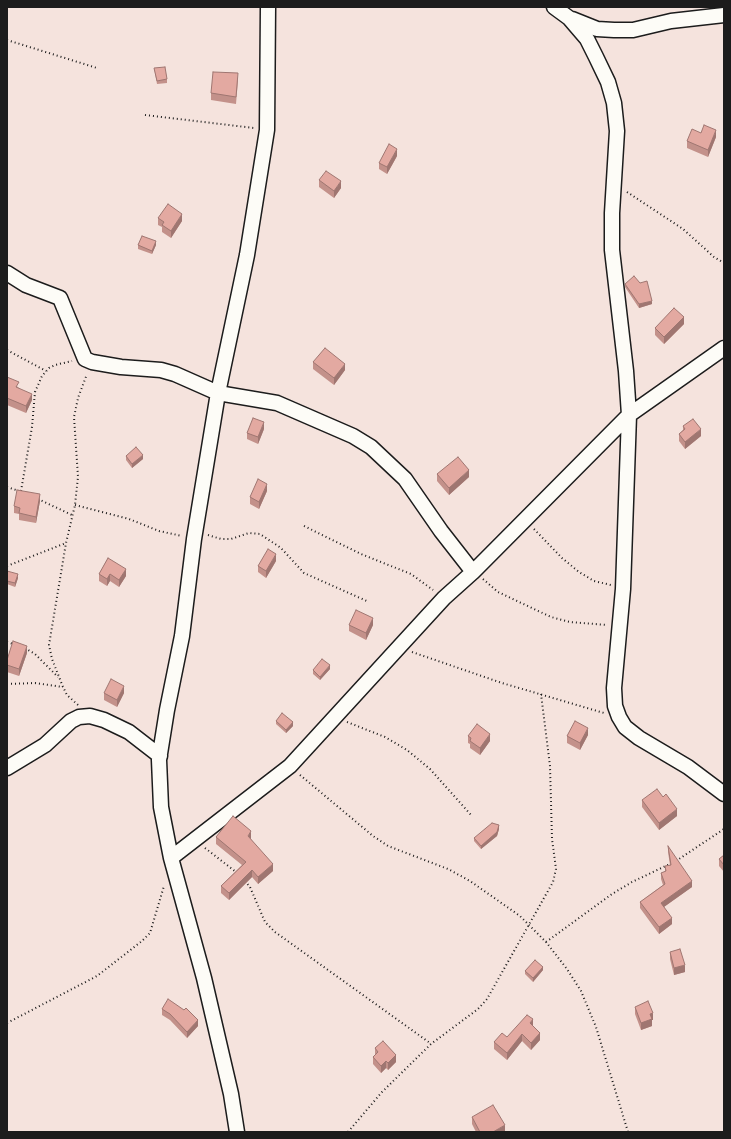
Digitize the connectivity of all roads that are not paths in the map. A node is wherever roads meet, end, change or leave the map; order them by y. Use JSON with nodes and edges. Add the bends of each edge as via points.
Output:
{"nodes":[{"id":1,"x":268,"y":7,"type":"edge"},
{"id":2,"x":554,"y":7,"type":"edge"},
{"id":3,"x":724,"y":15,"type":"edge"},
{"id":4,"x":569,"y":18,"type":"junction"},
{"id":5,"x":7,"y":273,"type":"edge"},
{"id":6,"x":724,"y":348,"type":"edge"},
{"id":7,"x":218,"y":393,"type":"junction"},
{"id":8,"x":629,"y":415,"type":"junction"},
{"id":9,"x":473,"y":572,"type":"junction"},
{"id":10,"x":160,"y":756,"type":"junction"},
{"id":11,"x":7,"y":768,"type":"edge"},
{"id":12,"x":724,"y":794,"type":"edge"},
{"id":13,"x":173,"y":863,"type":"junction"},
{"id":14,"x":237,"y":1132,"type":"edge"}],
"edges":[{"from":1,"to":7,"type":"street","via":[[267,130],[247,255]]},
{"from":2,"to":4,"type":"street"},
{"from":3,"to":4,"type":"street","via":[[671,21],[633,30],[597,29]]},
{"from":4,"to":8,"type":"street","via":[[587,39],[608,82],[614,103],[617,131],[612,250]]},
{"from":5,"to":7,"type":"street","via":[[26,285],[60,298],[88,360],[121,367],[161,370]]},
{"from":6,"to":8,"type":"street"},
{"from":7,"to":9,"type":"street","via":[[277,403],[329,424],[371,447],[405,479]]},
{"from":7,"to":10,"type":"street","via":[[195,534],[182,636]]},
{"from":8,"to":9,"type":"street"},
{"from":8,"to":12,"type":"street","via":[[621,626],[614,688],[616,706],[625,727],[639,738],[672,756]]},
{"from":9,"to":13,"type":"street","via":[[444,598],[290,766],[194,841]]},
{"from":10,"to":11,"type":"street","via":[[129,732],[90,716],[78,717],[71,721],[45,745]]},
{"from":10,"to":13,"type":"street","via":[[161,807]]},
{"from":13,"to":14,"type":"street","via":[[206,986],[231,1094]]}]}
